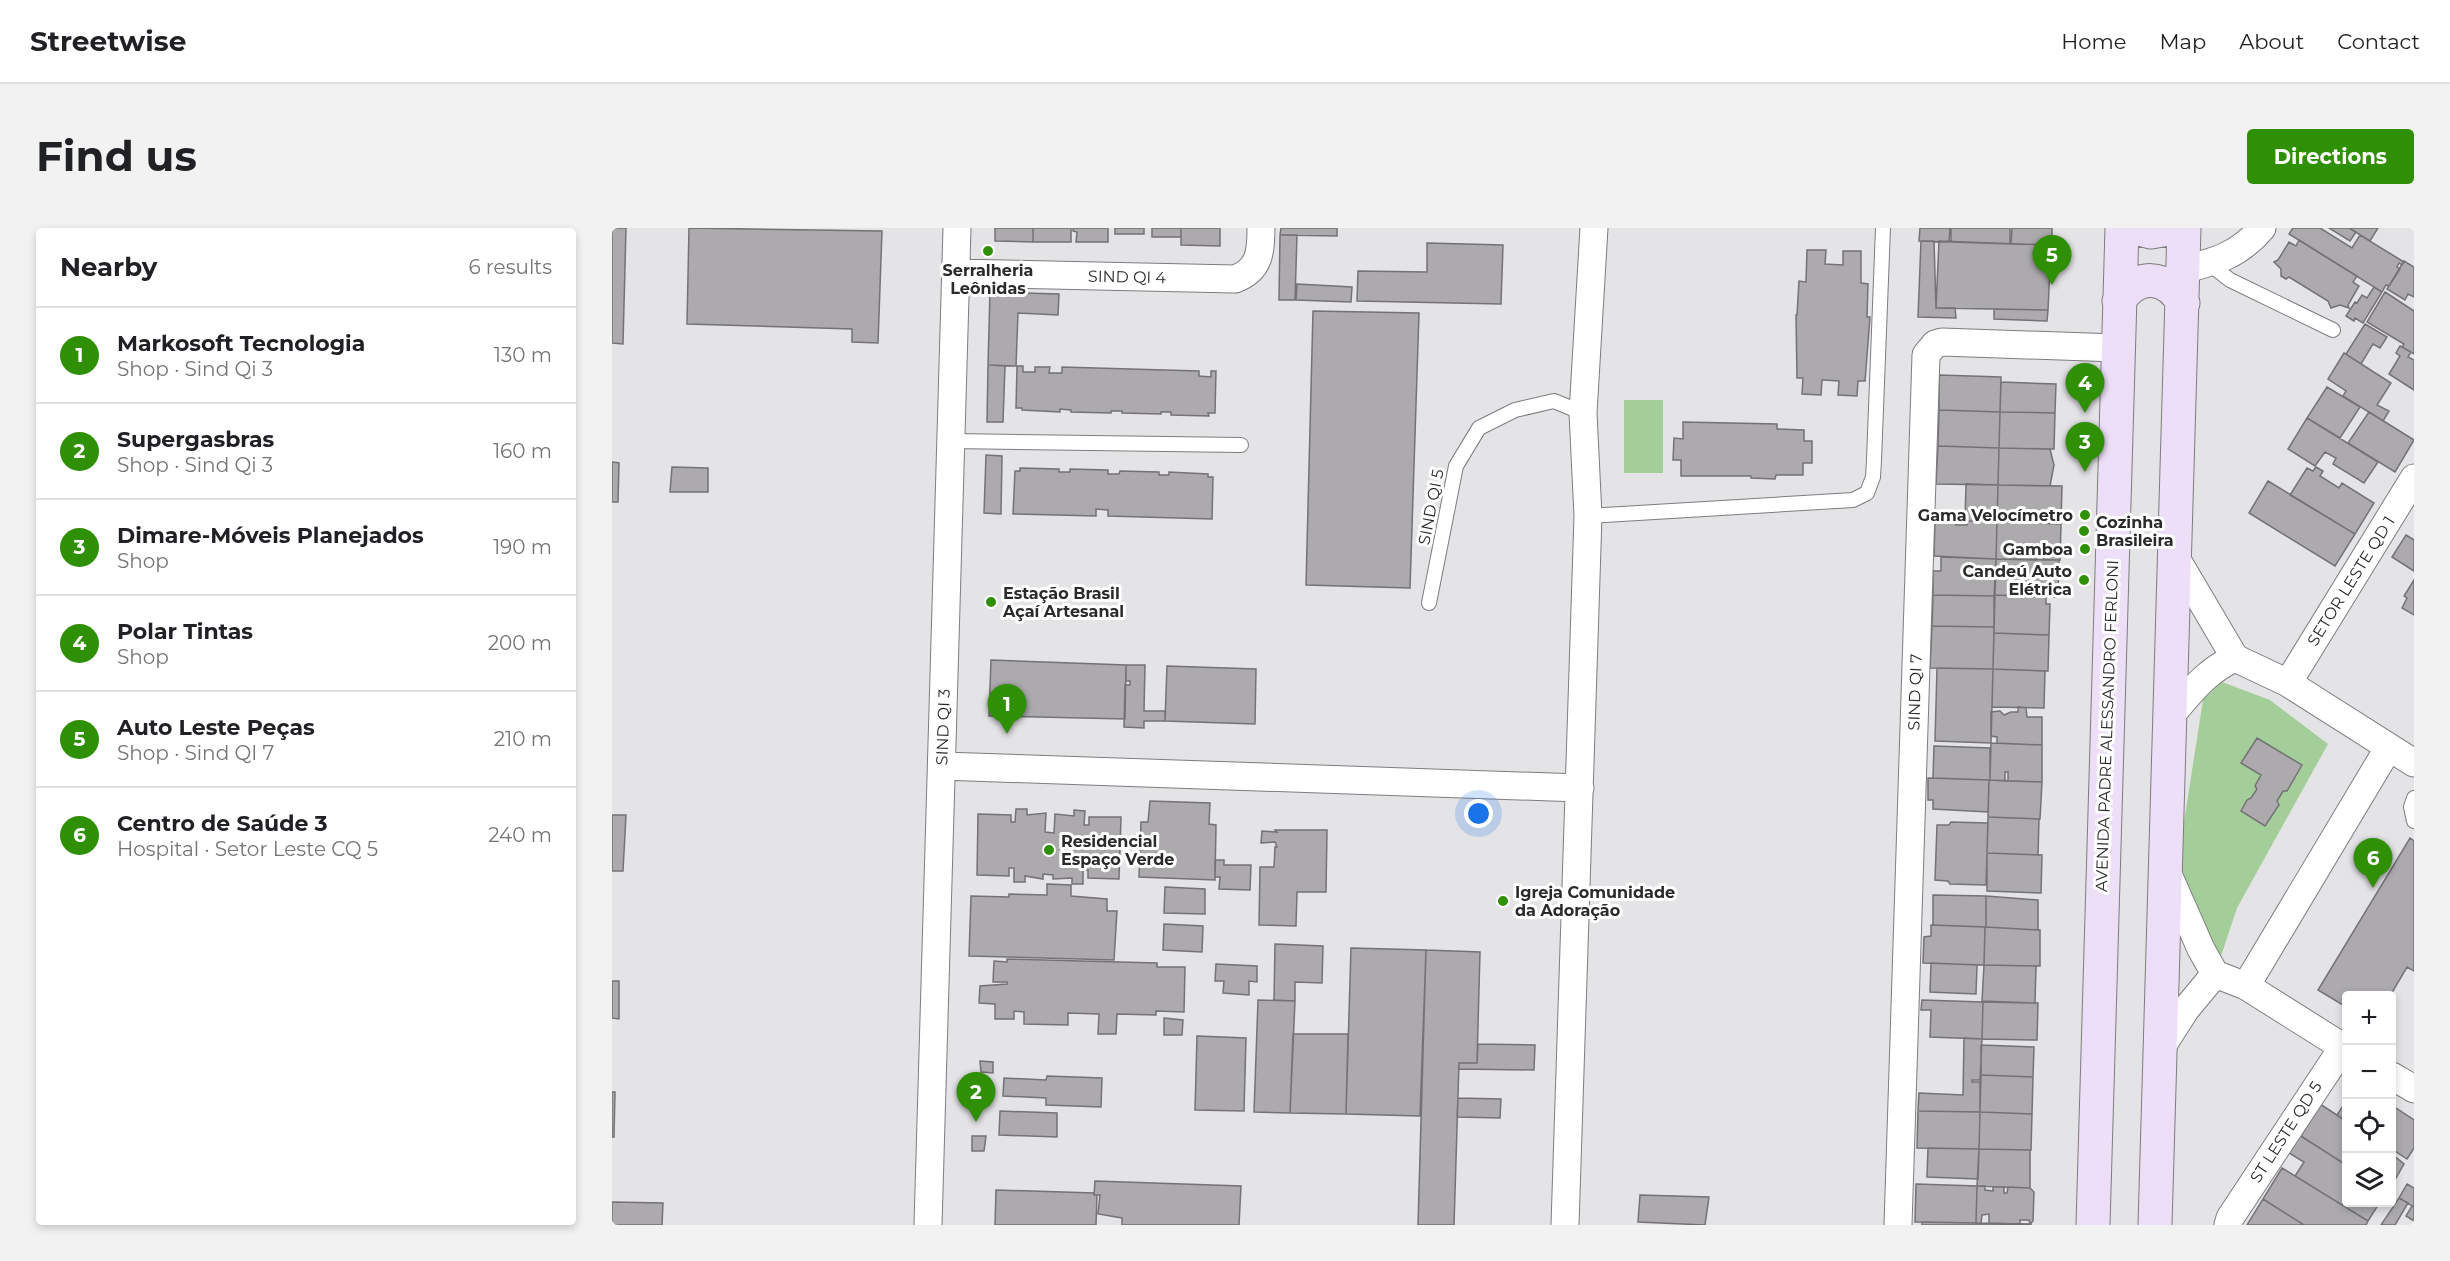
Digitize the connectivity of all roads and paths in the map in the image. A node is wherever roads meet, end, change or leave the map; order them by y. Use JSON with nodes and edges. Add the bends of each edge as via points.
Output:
{"nodes":[{"id":1,"x":957,"y":228,"type":"edge"},
{"id":2,"x":1261,"y":228,"type":"edge"},
{"id":3,"x":1594,"y":228,"type":"edge"},
{"id":4,"x":1883,"y":228,"type":"edge"},
{"id":5,"x":2122,"y":228,"type":"edge"},
{"id":6,"x":2135,"y":228,"type":"edge"},
{"id":7,"x":2173,"y":228,"type":"edge"},
{"id":8,"x":2184,"y":228,"type":"edge"},
{"id":9,"x":2262,"y":228,"type":"edge"},
{"id":10,"x":2196,"y":267,"type":"junction"},
{"id":11,"x":956,"y":273,"type":"junction"},
{"id":12,"x":2119,"y":301,"type":"junction"},
{"id":13,"x":2182,"y":303,"type":"junction"},
{"id":14,"x":2333,"y":330,"type":"dead end"},
{"id":15,"x":2117,"y":348,"type":"junction"},
{"id":16,"x":1583,"y":414,"type":"junction"},
{"id":17,"x":952,"y":441,"type":"junction"},
{"id":18,"x":1241,"y":445,"type":"dead end"},
{"id":19,"x":2414,"y":478,"type":"edge"},
{"id":20,"x":1588,"y":516,"type":"junction"},
{"id":21,"x":2176,"y":558,"type":"junction"},
{"id":22,"x":1429,"y":603,"type":"dead end"},
{"id":23,"x":2235,"y":658,"type":"junction"},
{"id":24,"x":2288,"y":683,"type":"junction"},
{"id":25,"x":2171,"y":715,"type":"junction"},
{"id":26,"x":2389,"y":747,"type":"junction"},
{"id":27,"x":2414,"y":763,"type":"edge"},
{"id":28,"x":942,"y":766,"type":"junction"},
{"id":29,"x":1580,"y":788,"type":"junction"},
{"id":30,"x":2414,"y":798,"type":"edge"},
{"id":31,"x":2414,"y":821,"type":"edge"},
{"id":32,"x":2167,"y":871,"type":"junction"},
{"id":33,"x":2215,"y":974,"type":"junction"},
{"id":34,"x":2246,"y":986,"type":"junction"},
{"id":35,"x":2342,"y":1046,"type":"edge"},
{"id":36,"x":2161,"y":1048,"type":"junction"},
{"id":37,"x":2342,"y":1052,"type":"edge"},
{"id":38,"x":2396,"y":1079,"type":"edge"},
{"id":39,"x":2414,"y":1089,"type":"edge"},
{"id":40,"x":2229,"y":1221,"type":"edge"},
{"id":41,"x":928,"y":1225,"type":"edge"},
{"id":42,"x":1565,"y":1225,"type":"edge"},
{"id":43,"x":1898,"y":1225,"type":"edge"},
{"id":44,"x":2093,"y":1225,"type":"edge"},
{"id":45,"x":2156,"y":1225,"type":"edge"}],
"edges":[{"from":1,"to":11,"type":"street","name":"SIND QI 3"},
{"from":2,"to":11,"type":"street","name":"SIND QI 4","via":[[1261,252],[1254,266],[1234,279]]},
{"from":3,"to":16,"type":"street"},
{"from":4,"to":20,"type":"lane","via":[[1873,477],[1867,493],[1853,500]]},
{"from":5,"to":12,"type":"main road","name":"AVENIDA PADRE ALESSANDRO FERLONI"},
{"from":6,"to":7,"type":"main road","via":[[2151,232]]},
{"from":8,"to":10,"type":"main road"},
{"from":9,"to":10,"type":"street","via":[[2241,248]]},
{"from":10,"to":13,"type":"main road"},
{"from":10,"to":14,"type":"lane"},
{"from":11,"to":17,"type":"street","name":"SIND QI 3"},
{"from":12,"to":13,"type":"main road","via":[[2136,282],[2150,281],[2168,284]]},
{"from":12,"to":15,"type":"main road","name":"AVENIDA PADRE ALESSANDRO FERLONI"},
{"from":13,"to":21,"type":"main road"},
{"from":15,"to":43,"type":"street","name":"SIND QI 7","via":[[1942,342],[1926,355]]},
{"from":15,"to":44,"type":"main road","name":"AVENIDA PADRE ALESSANDRO FERLONI"},
{"from":16,"to":20,"type":"street"},
{"from":16,"to":22,"type":"lane","name":"SIND QI 5","via":[[1554,401],[1515,410],[1479,428],[1456,466]]},
{"from":17,"to":18,"type":"lane"},
{"from":17,"to":28,"type":"street","name":"SIND QI 3"},
{"from":19,"to":24,"type":"street","name":"SETOR LESTE QD 1"},
{"from":20,"to":29,"type":"street"},
{"from":21,"to":23,"type":"street"},
{"from":21,"to":25,"type":"main road"},
{"from":23,"to":24,"type":"street"},
{"from":23,"to":25,"type":"street","via":[[2203,677]]},
{"from":24,"to":26,"type":"street"},
{"from":25,"to":32,"type":"main road"},
{"from":26,"to":27,"type":"street"},
{"from":26,"to":34,"type":"street"},
{"from":28,"to":29,"type":"street"},
{"from":28,"to":41,"type":"street","name":"SIND QI 3"},
{"from":29,"to":42,"type":"street"},
{"from":30,"to":31,"type":"lane"},
{"from":32,"to":33,"type":"street","via":[[2200,949]]},
{"from":32,"to":36,"type":"main road"},
{"from":33,"to":34,"type":"street"},
{"from":33,"to":36,"type":"street"},
{"from":34,"to":35,"type":"street"},
{"from":36,"to":45,"type":"main road"},
{"from":37,"to":40,"type":"street","name":"ST LESTE QD 5"},
{"from":38,"to":39,"type":"street"}]}
